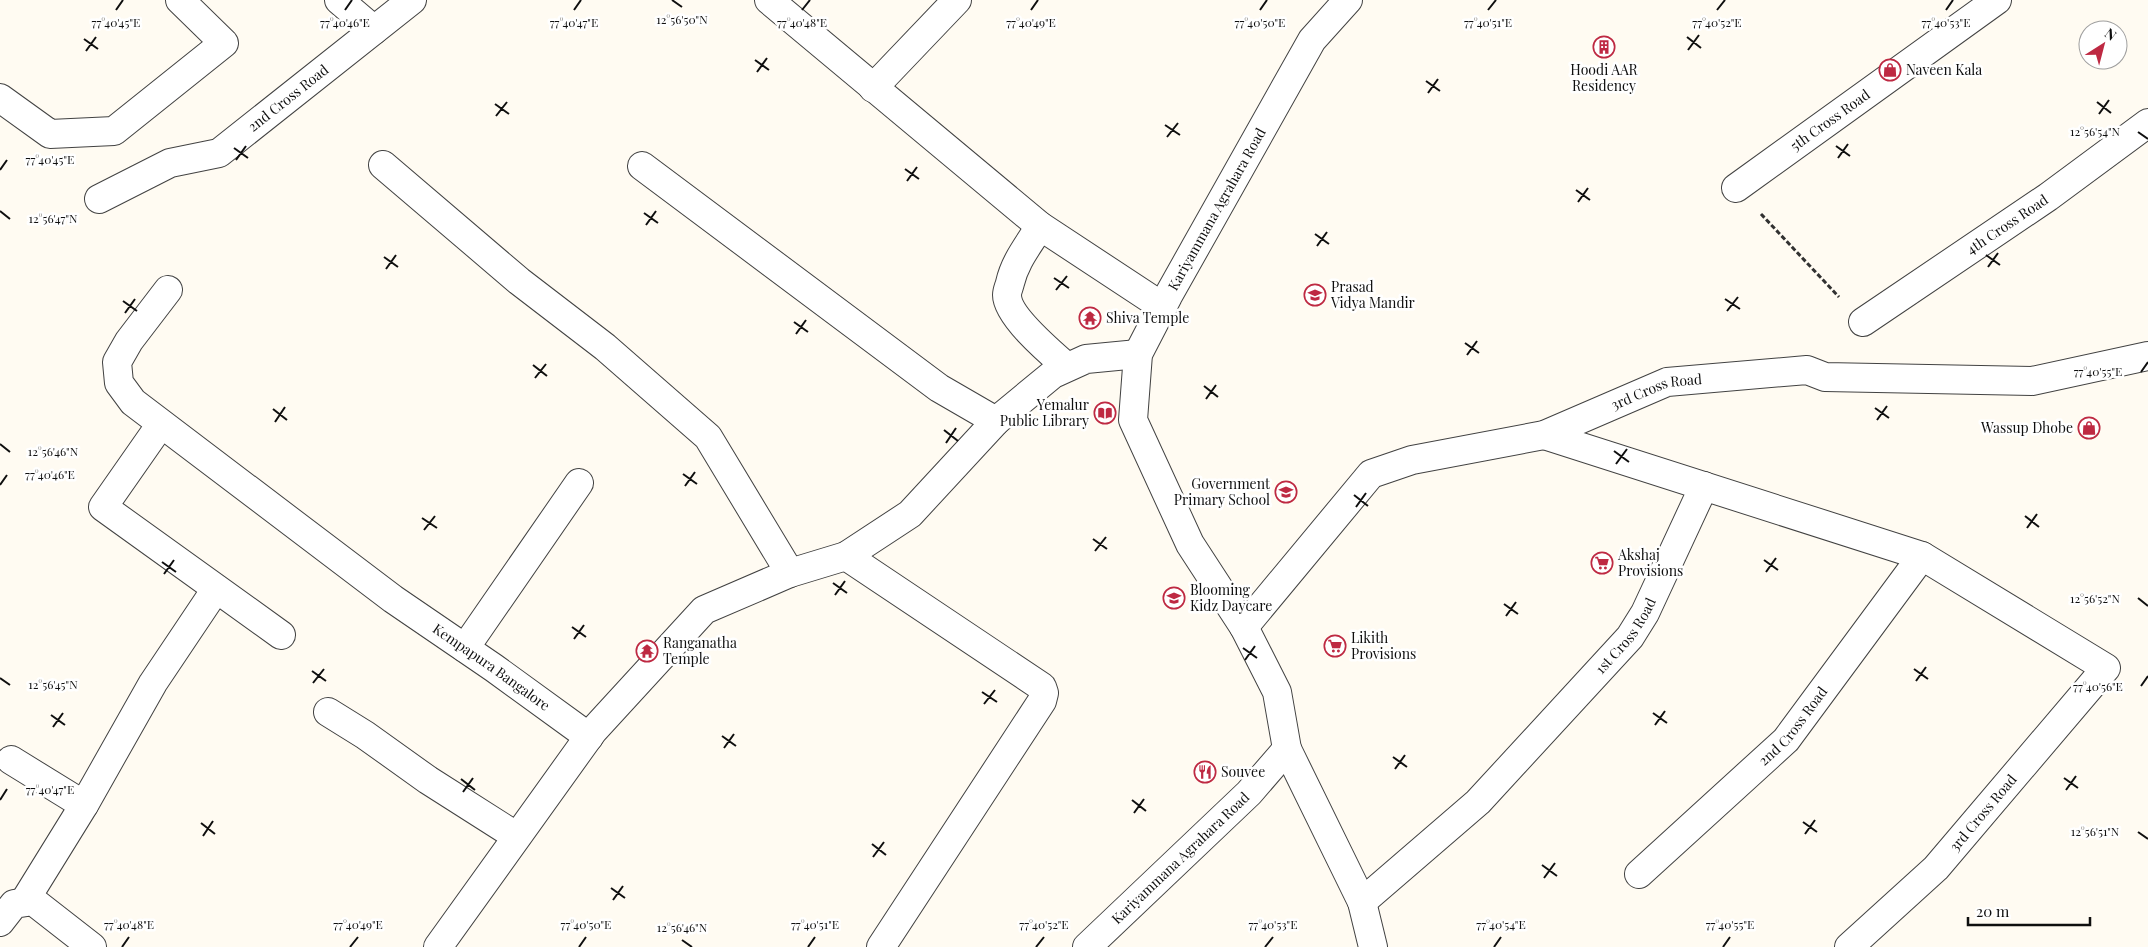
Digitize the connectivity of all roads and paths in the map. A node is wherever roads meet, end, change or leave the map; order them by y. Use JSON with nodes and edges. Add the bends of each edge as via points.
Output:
{"nodes":[{"id":1,"x":180,"y":0,"type":"edge"},
{"id":2,"x":340,"y":0,"type":"edge"},
{"id":3,"x":412,"y":0,"type":"edge"},
{"id":4,"x":769,"y":0,"type":"edge"},
{"id":5,"x":957,"y":0,"type":"edge"},
{"id":6,"x":1348,"y":0,"type":"edge"},
{"id":7,"x":1997,"y":0,"type":"edge"},
{"id":8,"x":374,"y":30,"type":"junction"},
{"id":9,"x":873,"y":88,"type":"junction"},
{"id":10,"x":0,"y":98,"type":"edge"},
{"id":11,"x":2148,"y":123,"type":"edge"},
{"id":12,"x":383,"y":165,"type":"dead end"},
{"id":13,"x":642,"y":166,"type":"dead end"},
{"id":14,"x":1736,"y":188,"type":"joint"},
{"id":15,"x":99,"y":199,"type":"dead end"},
{"id":16,"x":1040,"y":226,"type":"junction"},
{"id":17,"x":168,"y":290,"type":"dead end"},
{"id":18,"x":1163,"y":306,"type":"junction"},
{"id":19,"x":1863,"y":322,"type":"joint"},
{"id":20,"x":1138,"y":354,"type":"junction"},
{"id":21,"x":2148,"y":356,"type":"edge"},
{"id":22,"x":1068,"y":367,"type":"junction"},
{"id":23,"x":996,"y":421,"type":"junction"},
{"id":24,"x":162,"y":424,"type":"junction"},
{"id":25,"x":1544,"y":435,"type":"junction"},
{"id":26,"x":579,"y":484,"type":"dead end"},
{"id":27,"x":1704,"y":486,"type":"junction"},
{"id":28,"x":846,"y":556,"type":"junction"},
{"id":29,"x":1922,"y":556,"type":"junction"},
{"id":30,"x":790,"y":573,"type":"junction"},
{"id":31,"x":216,"y":589,"type":"junction"},
{"id":32,"x":1244,"y":627,"type":"junction"},
{"id":33,"x":281,"y":635,"type":"dead end"},
{"id":34,"x":465,"y":648,"type":"junction"},
{"id":35,"x":328,"y":712,"type":"dead end"},
{"id":36,"x":589,"y":737,"type":"junction"},
{"id":37,"x":1287,"y":749,"type":"junction"},
{"id":38,"x":11,"y":760,"type":"dead end"},
{"id":39,"x":84,"y":805,"type":"junction"},
{"id":40,"x":516,"y":836,"type":"junction"},
{"id":41,"x":1639,"y":874,"type":"dead end"},
{"id":42,"x":24,"y":902,"type":"junction"},
{"id":43,"x":1362,"y":902,"type":"junction"},
{"id":44,"x":0,"y":922,"type":"edge"},
{"id":45,"x":92,"y":947,"type":"edge"},
{"id":46,"x":438,"y":947,"type":"edge"},
{"id":47,"x":881,"y":947,"type":"edge"},
{"id":48,"x":1087,"y":947,"type":"edge"},
{"id":49,"x":1373,"y":947,"type":"edge"},
{"id":50,"x":1848,"y":947,"type":"edge"}],
"edges":[{"from":1,"to":10,"type":"street","via":[[224,43],[114,131],[50,134]]},
{"from":2,"to":8,"type":"street"},
{"from":3,"to":8,"type":"street","name":"2nd Cross Road"},
{"from":4,"to":9,"type":"street"},
{"from":5,"to":9,"type":"street"},
{"from":6,"to":18,"type":"street","name":"Kariyammana Agrahara Road","via":[[1312,40]]},
{"from":7,"to":14,"type":"street","name":"5th Cross Road"},
{"from":8,"to":15,"type":"street","name":"2nd Cross Road","via":[[219,153],[170,163]]},
{"from":9,"to":16,"type":"street"},
{"from":11,"to":19,"type":"street","name":"4th Cross Road","via":[[2048,197]]},
{"from":12,"to":30,"type":"street","via":[[519,281],[605,347],[708,437]]},
{"from":13,"to":23,"type":"street","via":[[939,388]]},
{"from":14,"to":19,"type":"path"},
{"from":16,"to":18,"type":"street"},
{"from":16,"to":22,"type":"street","via":[[1022,251],[1007,295],[1017,318]]},
{"from":17,"to":24,"type":"street","name":"Kempapura Bangalore","via":[[117,362],[119,383],[133,402]]},
{"from":18,"to":20,"type":"street","name":"Kariyammana Agrahara Road"},
{"from":20,"to":22,"type":"street","via":[[1086,359]]},
{"from":20,"to":32,"type":"street","name":"Kariyammana Agrahara Road","via":[[1134,420],[1190,544]]},
{"from":21,"to":25,"type":"street","name":"3rd Cross Road","via":[[2032,381],[1825,378],[1807,370],[1667,382]]},
{"from":22,"to":23,"type":"street","via":[[1053,374]]},
{"from":23,"to":28,"type":"street","via":[[910,514]]},
{"from":24,"to":31,"type":"street","via":[[103,507]]},
{"from":24,"to":34,"type":"street","name":"Kempapura Bangalore","via":[[393,599]]},
{"from":25,"to":27,"type":"street"},
{"from":25,"to":32,"type":"street","name":"3rd Cross Road","via":[[1412,460],[1371,474]]},
{"from":26,"to":34,"type":"street"},
{"from":27,"to":29,"type":"street"},
{"from":27,"to":43,"type":"street","name":"1st Cross Road","via":[[1645,613],[1630,637],[1478,802]]},
{"from":28,"to":30,"type":"street"},
{"from":28,"to":47,"type":"street","via":[[1042,687],[1044,693],[1042,701]]},
{"from":29,"to":41,"type":"street","name":"2nd Cross Road","via":[[1786,740]]},
{"from":29,"to":50,"type":"street","name":"3rd Cross Road","via":[[2106,668],[1936,868]]},
{"from":30,"to":36,"type":"street","via":[[704,610]]},
{"from":31,"to":33,"type":"street"},
{"from":31,"to":39,"type":"street","via":[[153,682]]},
{"from":32,"to":37,"type":"street","name":"Kariyammana Agrahara Road","via":[[1277,692]]},
{"from":34,"to":36,"type":"street","name":"Kempapura Bangalore"},
{"from":35,"to":40,"type":"street"},
{"from":36,"to":40,"type":"street"},
{"from":37,"to":43,"type":"street"},
{"from":37,"to":48,"type":"street","name":"Kariyammana Agrahara Road","via":[[1248,793]]},
{"from":38,"to":39,"type":"street"},
{"from":39,"to":42,"type":"street"},
{"from":40,"to":46,"type":"street"},
{"from":42,"to":44,"type":"street","via":[[14,904]]},
{"from":42,"to":45,"type":"street","via":[[33,901]]},
{"from":43,"to":49,"type":"street"}]}
